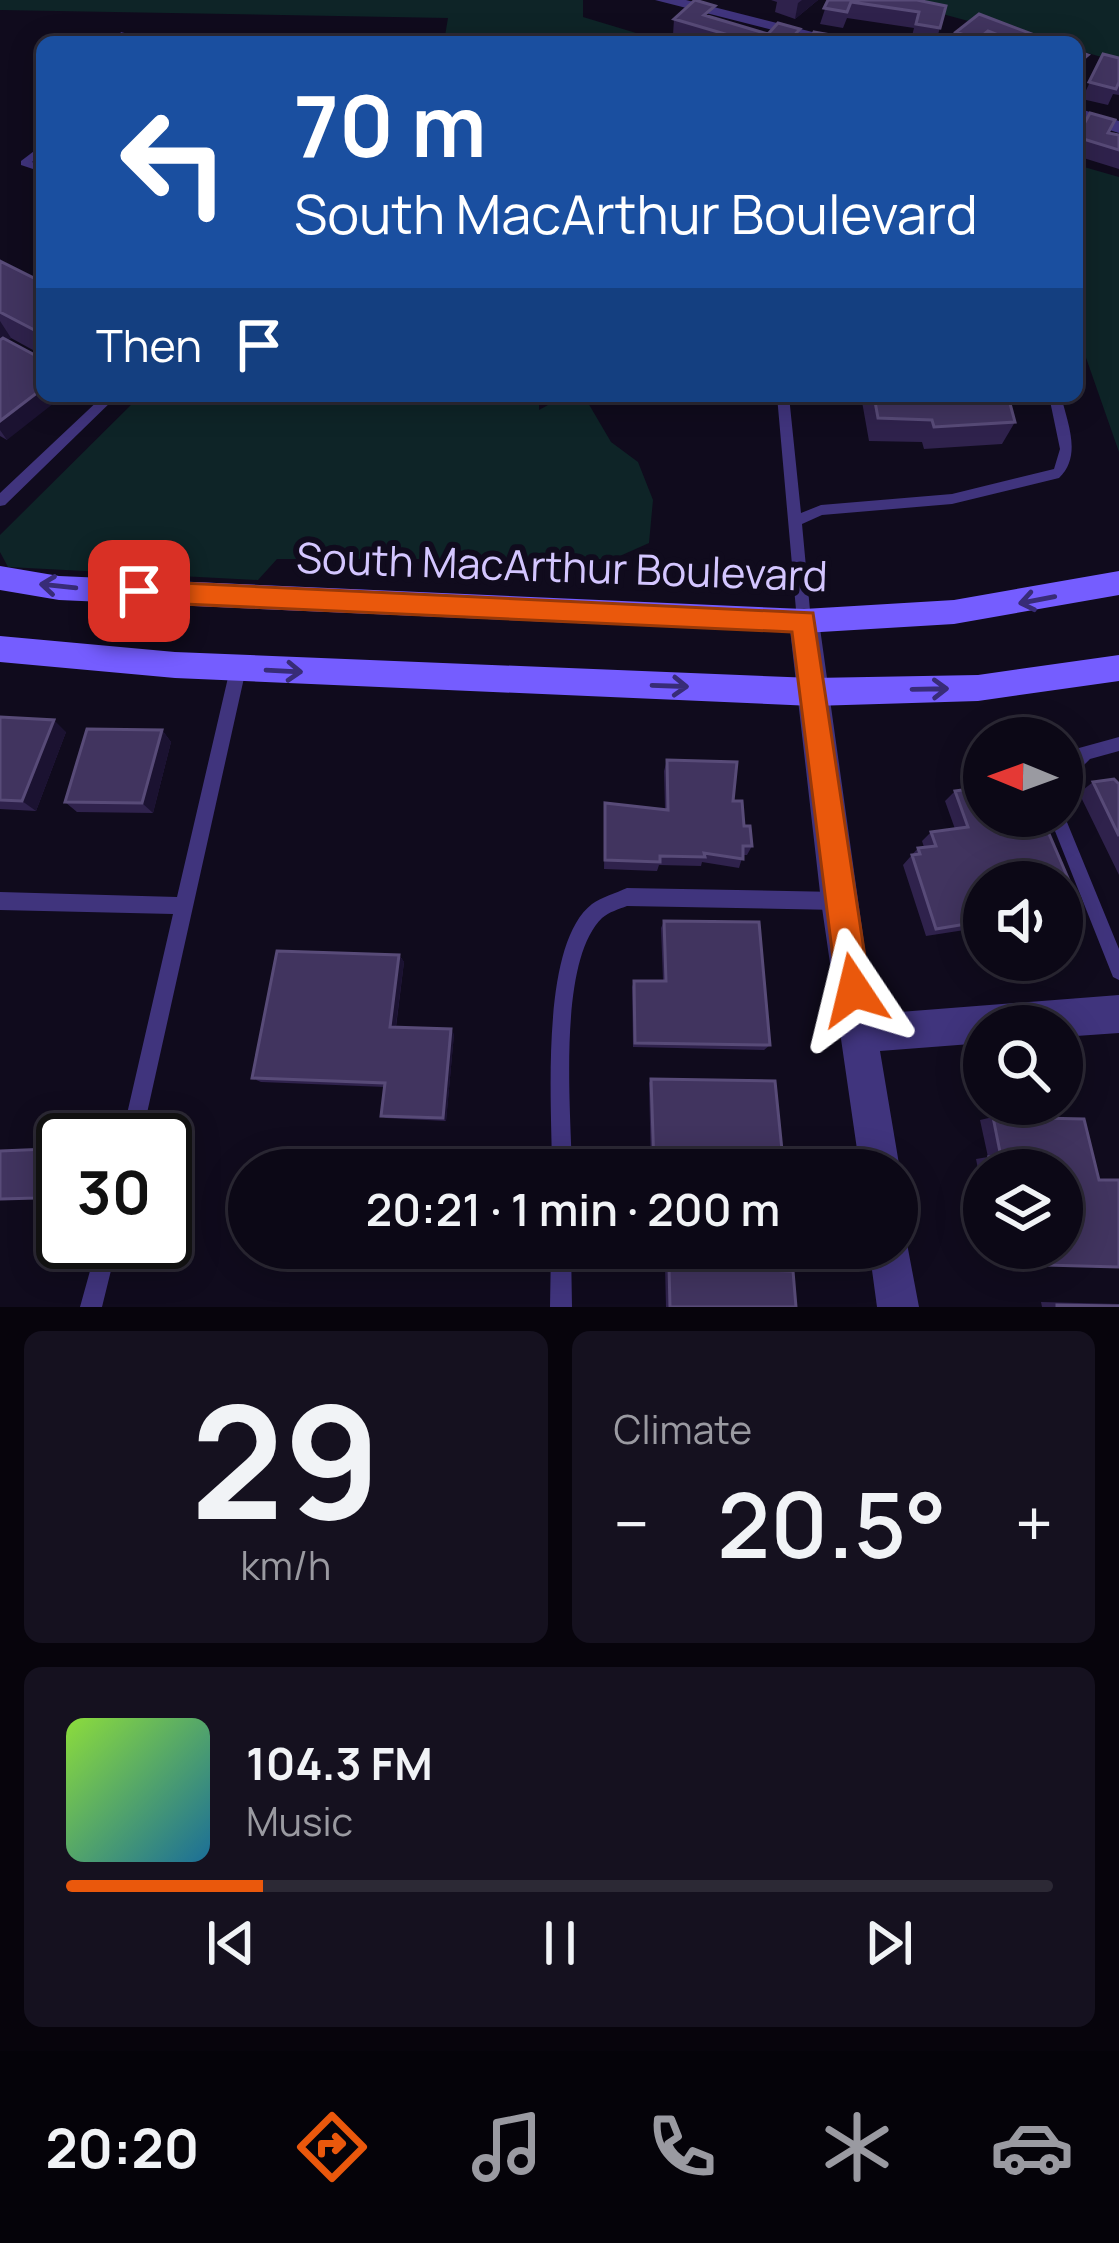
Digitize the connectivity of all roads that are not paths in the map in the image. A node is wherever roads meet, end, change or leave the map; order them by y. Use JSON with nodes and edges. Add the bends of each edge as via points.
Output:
{"nodes":[{"id":1,"x":664,"y":0,"type":"edge"},
{"id":2,"x":817,"y":36,"type":"edge"},
{"id":3,"x":1083,"y":116,"type":"edge"},
{"id":4,"x":1119,"y":127,"type":"edge"},
{"id":5,"x":104,"y":402,"type":"edge"},
{"id":6,"x":783,"y":402,"type":"edge"},
{"id":7,"x":1056,"y":402,"type":"edge"},
{"id":8,"x":6,"y":484,"type":"edge"},
{"id":9,"x":0,"y":501,"type":"edge"},
{"id":10,"x":795,"y":521,"type":"junction"},
{"id":11,"x":0,"y":578,"type":"edge"},
{"id":12,"x":1119,"y":583,"type":"edge"},
{"id":13,"x":804,"y":621,"type":"junction"},
{"id":14,"x":0,"y":649,"type":"edge"},
{"id":15,"x":238,"y":668,"type":"junction"},
{"id":16,"x":1119,"y":668,"type":"edge"},
{"id":17,"x":813,"y":692,"type":"junction"},
{"id":18,"x":1119,"y":744,"type":"edge"},
{"id":19,"x":1083,"y":755,"type":"edge"},
{"id":20,"x":1065,"y":837,"type":"edge"},
{"id":21,"x":0,"y":901,"type":"edge"},
{"id":22,"x":838,"y":901,"type":"junction"},
{"id":23,"x":184,"y":906,"type":"junction"},
{"id":24,"x":1119,"y":970,"type":"edge"},
{"id":25,"x":1119,"y":1014,"type":"edge"},
{"id":26,"x":861,"y":1034,"type":"junction"},
{"id":27,"x":137,"y":1113,"type":"edge"},
{"id":28,"x":562,"y":1149,"type":"edge"},
{"id":29,"x":877,"y":1149,"type":"edge"},
{"id":30,"x":101,"y":1269,"type":"edge"},
{"id":31,"x":561,"y":1269,"type":"edge"},
{"id":32,"x":893,"y":1269,"type":"edge"},
{"id":33,"x":91,"y":1307,"type":"edge"},
{"id":34,"x":561,"y":1307,"type":"edge"},
{"id":35,"x":898,"y":1307,"type":"edge"}],
"edges":[{"from":1,"to":2,"type":"street"},
{"from":3,"to":4,"type":"street"},
{"from":5,"to":8,"type":"lane"},
{"from":6,"to":10,"type":"lane"},
{"from":7,"to":10,"type":"lane","via":[[1067,449],[1059,472],[952,499],[821,510]]},
{"from":8,"to":9,"type":"lane"},
{"from":10,"to":13,"type":"lane"},
{"from":13,"to":11,"type":"main road","name":"South MacArthur Boulevard","one_way":true,"via":[[59,588]]},
{"from":12,"to":13,"type":"main road","name":"South MacArthur Boulevard","one_way":true,"via":[[954,612]]},
{"from":13,"to":17,"type":"street"},
{"from":14,"to":15,"type":"main road"},
{"from":15,"to":17,"type":"main road","one_way":true},
{"from":15,"to":23,"type":"lane"},
{"from":17,"to":16,"type":"main road","one_way":true,"via":[[978,688]]},
{"from":17,"to":22,"type":"street"},
{"from":18,"to":19,"type":"lane"},
{"from":20,"to":24,"type":"lane"},
{"from":21,"to":23,"type":"lane"},
{"from":22,"to":26,"type":"street"},
{"from":22,"to":28,"type":"lane","via":[[627,897],[595,911],[564,999]]},
{"from":23,"to":27,"type":"lane"},
{"from":25,"to":26,"type":"street"},
{"from":26,"to":29,"type":"street"},
{"from":30,"to":33,"type":"lane"},
{"from":31,"to":34,"type":"lane"},
{"from":32,"to":35,"type":"street"}]}
